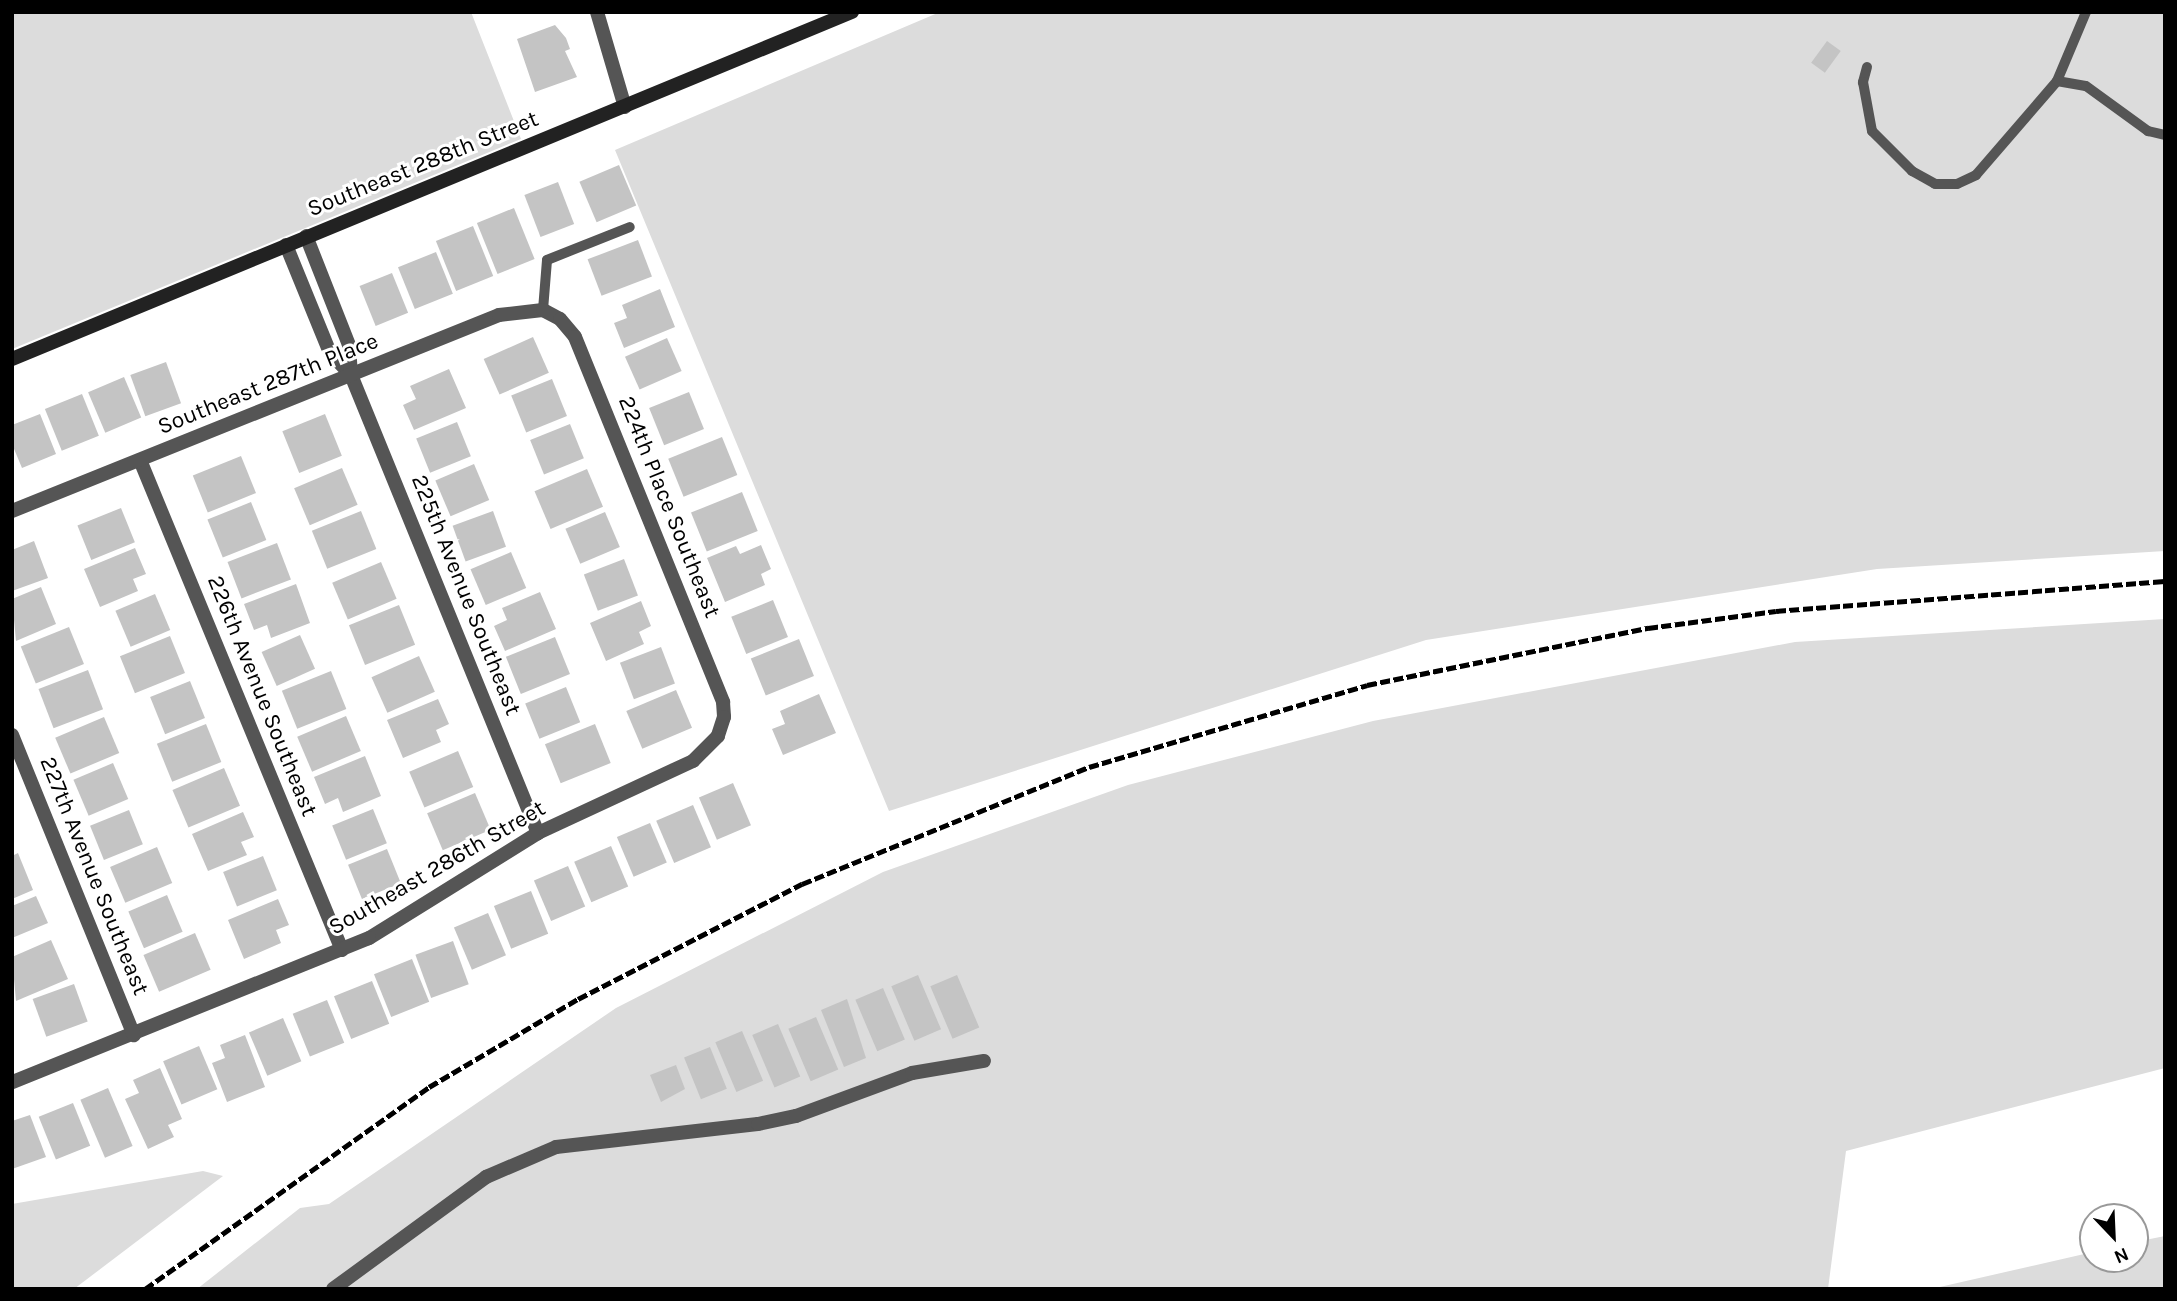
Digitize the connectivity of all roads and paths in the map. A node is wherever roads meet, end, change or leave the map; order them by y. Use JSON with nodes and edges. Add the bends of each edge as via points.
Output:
{"nodes":[{"id":1,"x":597,"y":12,"type":"edge"},
{"id":2,"x":852,"y":12,"type":"edge"},
{"id":3,"x":2087,"y":12,"type":"edge"},
{"id":4,"x":1867,"y":67,"type":"dead end"},
{"id":5,"x":2057,"y":81,"type":"junction"},
{"id":6,"x":625,"y":107,"type":"junction"},
{"id":7,"x":2165,"y":135,"type":"edge"},
{"id":8,"x":630,"y":227,"type":"dead end"},
{"id":9,"x":306,"y":236,"type":"junction"},
{"id":10,"x":286,"y":245,"type":"junction"},
{"id":11,"x":543,"y":310,"type":"junction"},
{"id":12,"x":12,"y":359,"type":"edge"},
{"id":13,"x":351,"y":375,"type":"junction"},
{"id":14,"x":140,"y":460,"type":"junction"},
{"id":15,"x":12,"y":511,"type":"edge"},
{"id":16,"x":12,"y":735,"type":"edge"},
{"id":17,"x":718,"y":736,"type":"joint"},
{"id":18,"x":538,"y":834,"type":"junction"},
{"id":19,"x":342,"y":950,"type":"junction"},
{"id":20,"x":134,"y":1035,"type":"junction"},
{"id":21,"x":984,"y":1061,"type":"dead end"},
{"id":22,"x":12,"y":1082,"type":"edge"},
{"id":23,"x":333,"y":1289,"type":"edge"}],
"edges":[{"from":1,"to":6,"type":"street"},
{"from":2,"to":6,"type":"street","name":"Southeast 288th Street"},
{"from":3,"to":5,"type":"lane"},
{"from":4,"to":5,"type":"lane","via":[[1863,82],[1872,131],[1912,171],[1935,184],[1957,184],[1976,175]]},
{"from":5,"to":7,"type":"lane","via":[[2086,86],[2148,131]]},
{"from":6,"to":9,"type":"street","name":"Southeast 288th Street"},
{"from":8,"to":11,"type":"lane","via":[[547,260]]},
{"from":9,"to":10,"type":"street","name":"Southeast 288th Street"},
{"from":9,"to":13,"type":"street","name":"225th Avenue Southeast","via":[[349,345]]},
{"from":10,"to":12,"type":"street","name":"Southeast 288th Street"},
{"from":10,"to":13,"type":"street","name":"225th Avenue Southeast","via":[[330,353]]},
{"from":11,"to":13,"type":"street","name":"Southeast 287th Place","via":[[506,313]]},
{"from":11,"to":17,"type":"street","name":"224th Place Southeast","via":[[560,318],[585,362],[723,702]]},
{"from":13,"to":14,"type":"street","name":"Southeast 287th Place"},
{"from":13,"to":18,"type":"street","name":"225th Avenue Southeast"},
{"from":14,"to":15,"type":"street","name":"Southeast 287th Place"},
{"from":14,"to":19,"type":"street","name":"226th Avenue Southeast"},
{"from":16,"to":20,"type":"street","name":"227th Avenue Southeast"},
{"from":17,"to":18,"type":"street","name":"Southeast 286th Street","via":[[693,761]]},
{"from":18,"to":19,"type":"street","name":"Southeast 286th Street"},
{"from":19,"to":20,"type":"street","name":"Southeast 286th Street"},
{"from":20,"to":22,"type":"street","name":"Southeast 286th Street"},
{"from":21,"to":23,"type":"street","via":[[894,1078],[783,1119],[556,1147],[530,1156],[450,1201]]}]}
